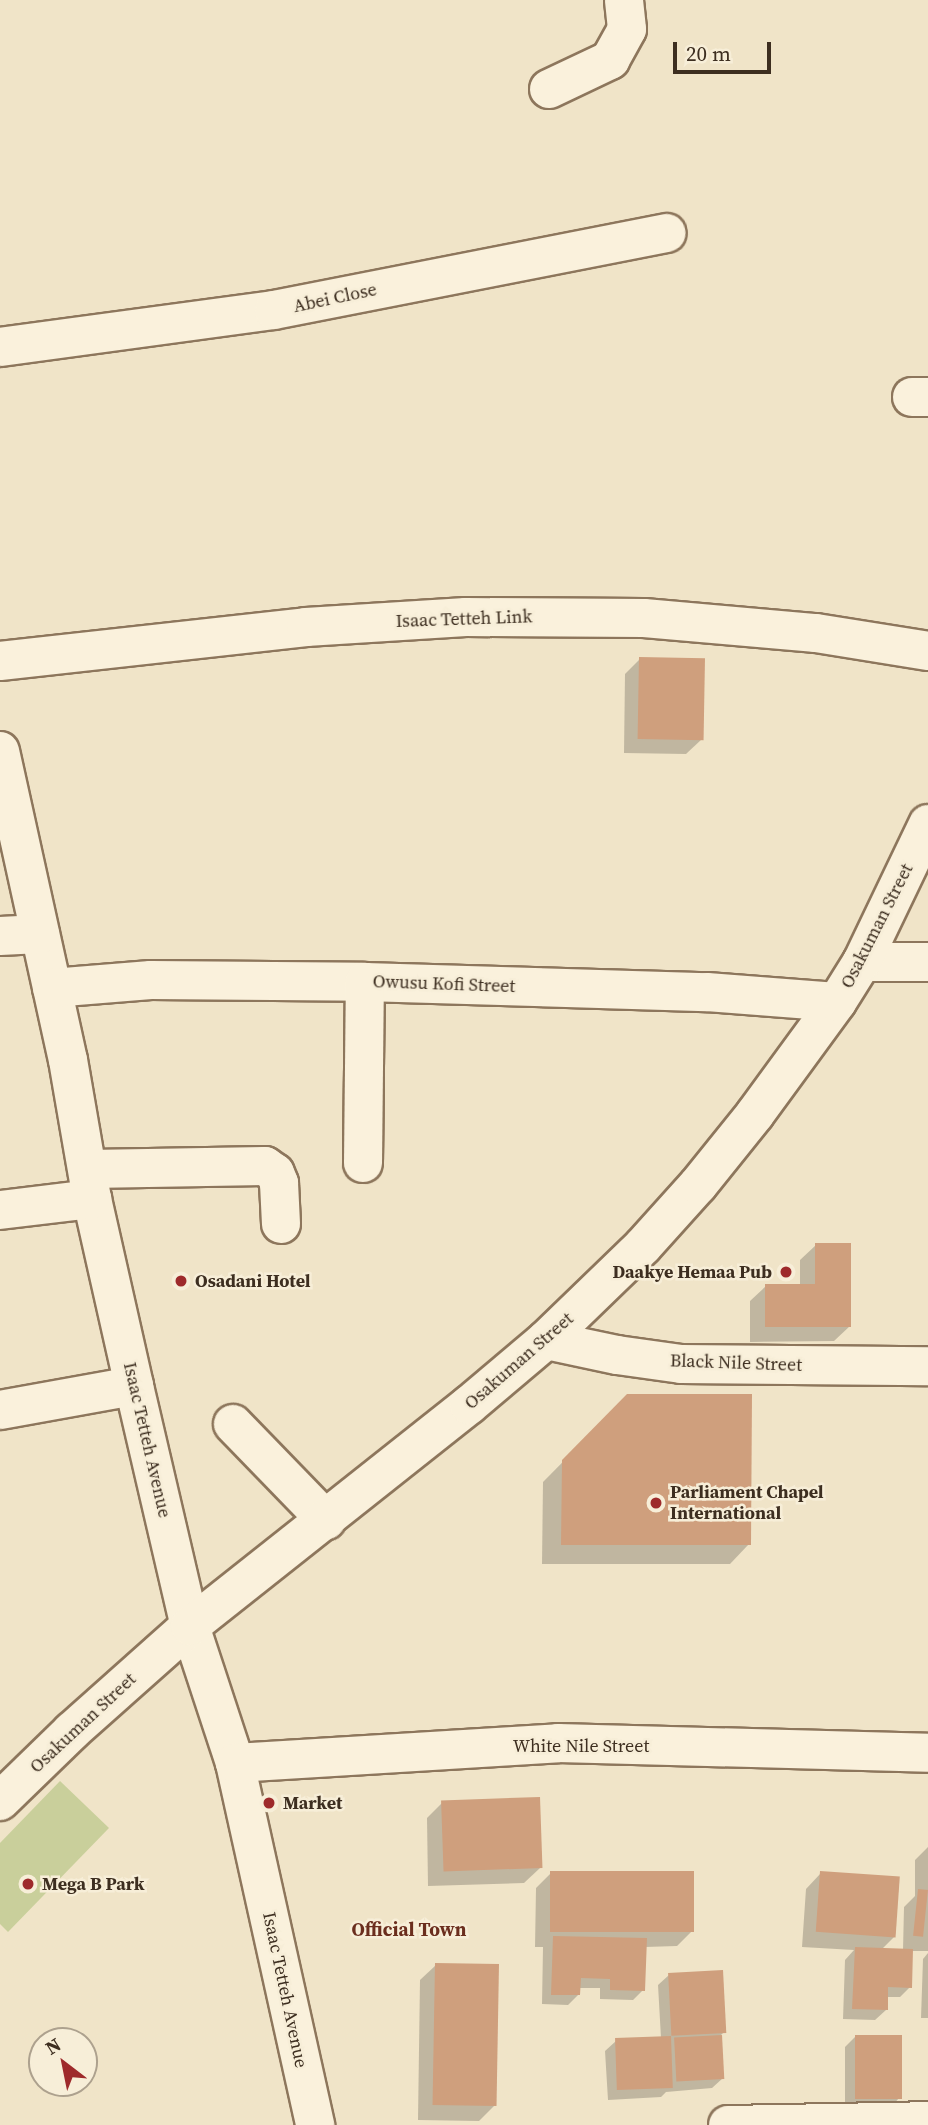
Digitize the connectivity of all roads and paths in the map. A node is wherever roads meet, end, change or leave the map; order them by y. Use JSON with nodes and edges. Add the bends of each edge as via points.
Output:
{"nodes":[{"id":1,"x":624,"y":0,"type":"edge"},
{"id":2,"x":549,"y":89,"type":"dead end"},
{"id":3,"x":667,"y":233,"type":"dead end"},
{"id":4,"x":0,"y":347,"type":"edge"},
{"id":5,"x":928,"y":651,"type":"edge"},
{"id":6,"x":0,"y":662,"type":"edge"},
{"id":7,"x":0,"y":751,"type":"edge"},
{"id":8,"x":928,"y":824,"type":"edge"},
{"id":9,"x":40,"y":933,"type":"junction"},
{"id":10,"x":0,"y":936,"type":"edge"},
{"id":11,"x":924,"y":958,"type":"edge"},
{"id":12,"x":862,"y":962,"type":"junction"},
{"id":13,"x":365,"y":982,"type":"junction"},
{"id":14,"x":51,"y":988,"type":"junction"},
{"id":15,"x":837,"y":1002,"type":"junction"},
{"id":16,"x":363,"y":1163,"type":"dead end"},
{"id":17,"x":91,"y":1184,"type":"junction"},
{"id":18,"x":0,"y":1210,"type":"edge"},
{"id":19,"x":281,"y":1224,"type":"dead end"},
{"id":20,"x":546,"y":1340,"type":"junction"},
{"id":21,"x":928,"y":1366,"type":"edge"},
{"id":22,"x":134,"y":1386,"type":"junction"},
{"id":23,"x":0,"y":1410,"type":"edge"},
{"id":24,"x":233,"y":1424,"type":"dead end"},
{"id":25,"x":326,"y":1520,"type":"junction"},
{"id":26,"x":190,"y":1626,"type":"junction"},
{"id":27,"x":928,"y":1753,"type":"edge"},
{"id":28,"x":235,"y":1763,"type":"junction"},
{"id":29,"x":0,"y":1801,"type":"edge"},
{"id":30,"x":928,"y":2121,"type":"edge"},
{"id":31,"x":315,"y":2125,"type":"edge"},
{"id":32,"x":728,"y":2125,"type":"edge"}],
"edges":[{"from":1,"to":2,"type":"street","via":[[627,29],[610,60]]},
{"from":3,"to":4,"type":"street","name":"Abei Close","via":[[274,310]]},
{"from":5,"to":6,"type":"street","name":"Isaac Tetteh Link","via":[[816,634],[644,618],[466,617],[306,627]]},
{"from":7,"to":9,"type":"street","name":"Isaac Tetteh Avenue"},
{"from":8,"to":12,"type":"street","name":"Osakuman Street"},
{"from":9,"to":10,"type":"street"},
{"from":9,"to":14,"type":"street","name":"Isaac Tetteh Avenue"},
{"from":11,"to":12,"type":"street"},
{"from":12,"to":15,"type":"street","name":"Osakuman Street"},
{"from":13,"to":14,"type":"street","name":"Owusu Kofi Street","via":[[151,980]]},
{"from":13,"to":15,"type":"street","name":"Owusu Kofi Street","via":[[706,992]]},
{"from":13,"to":16,"type":"street"},
{"from":14,"to":17,"type":"street","name":"Isaac Tetteh Avenue"},
{"from":15,"to":20,"type":"street","name":"Osakuman Street","via":[[792,1068],[698,1185]]},
{"from":17,"to":18,"type":"street"},
{"from":17,"to":19,"type":"street","via":[[265,1166],[279,1183]]},
{"from":17,"to":22,"type":"street","name":"Isaac Tetteh Avenue"},
{"from":20,"to":21,"type":"street","name":"Black Nile Street","via":[[681,1364]]},
{"from":20,"to":25,"type":"street","name":"Osakuman Street"},
{"from":22,"to":23,"type":"street"},
{"from":22,"to":26,"type":"street","name":"Isaac Tetteh Avenue"},
{"from":24,"to":25,"type":"street"},
{"from":25,"to":26,"type":"street","name":"Osakuman Street"},
{"from":26,"to":28,"type":"street","name":"Isaac Tetteh Avenue"},
{"from":26,"to":29,"type":"street","name":"Osakuman Street"},
{"from":27,"to":28,"type":"street","name":"White Nile Street","via":[[558,1743]]},
{"from":28,"to":31,"type":"street","name":"Isaac Tetteh Avenue"},
{"from":30,"to":32,"type":"street"}]}
